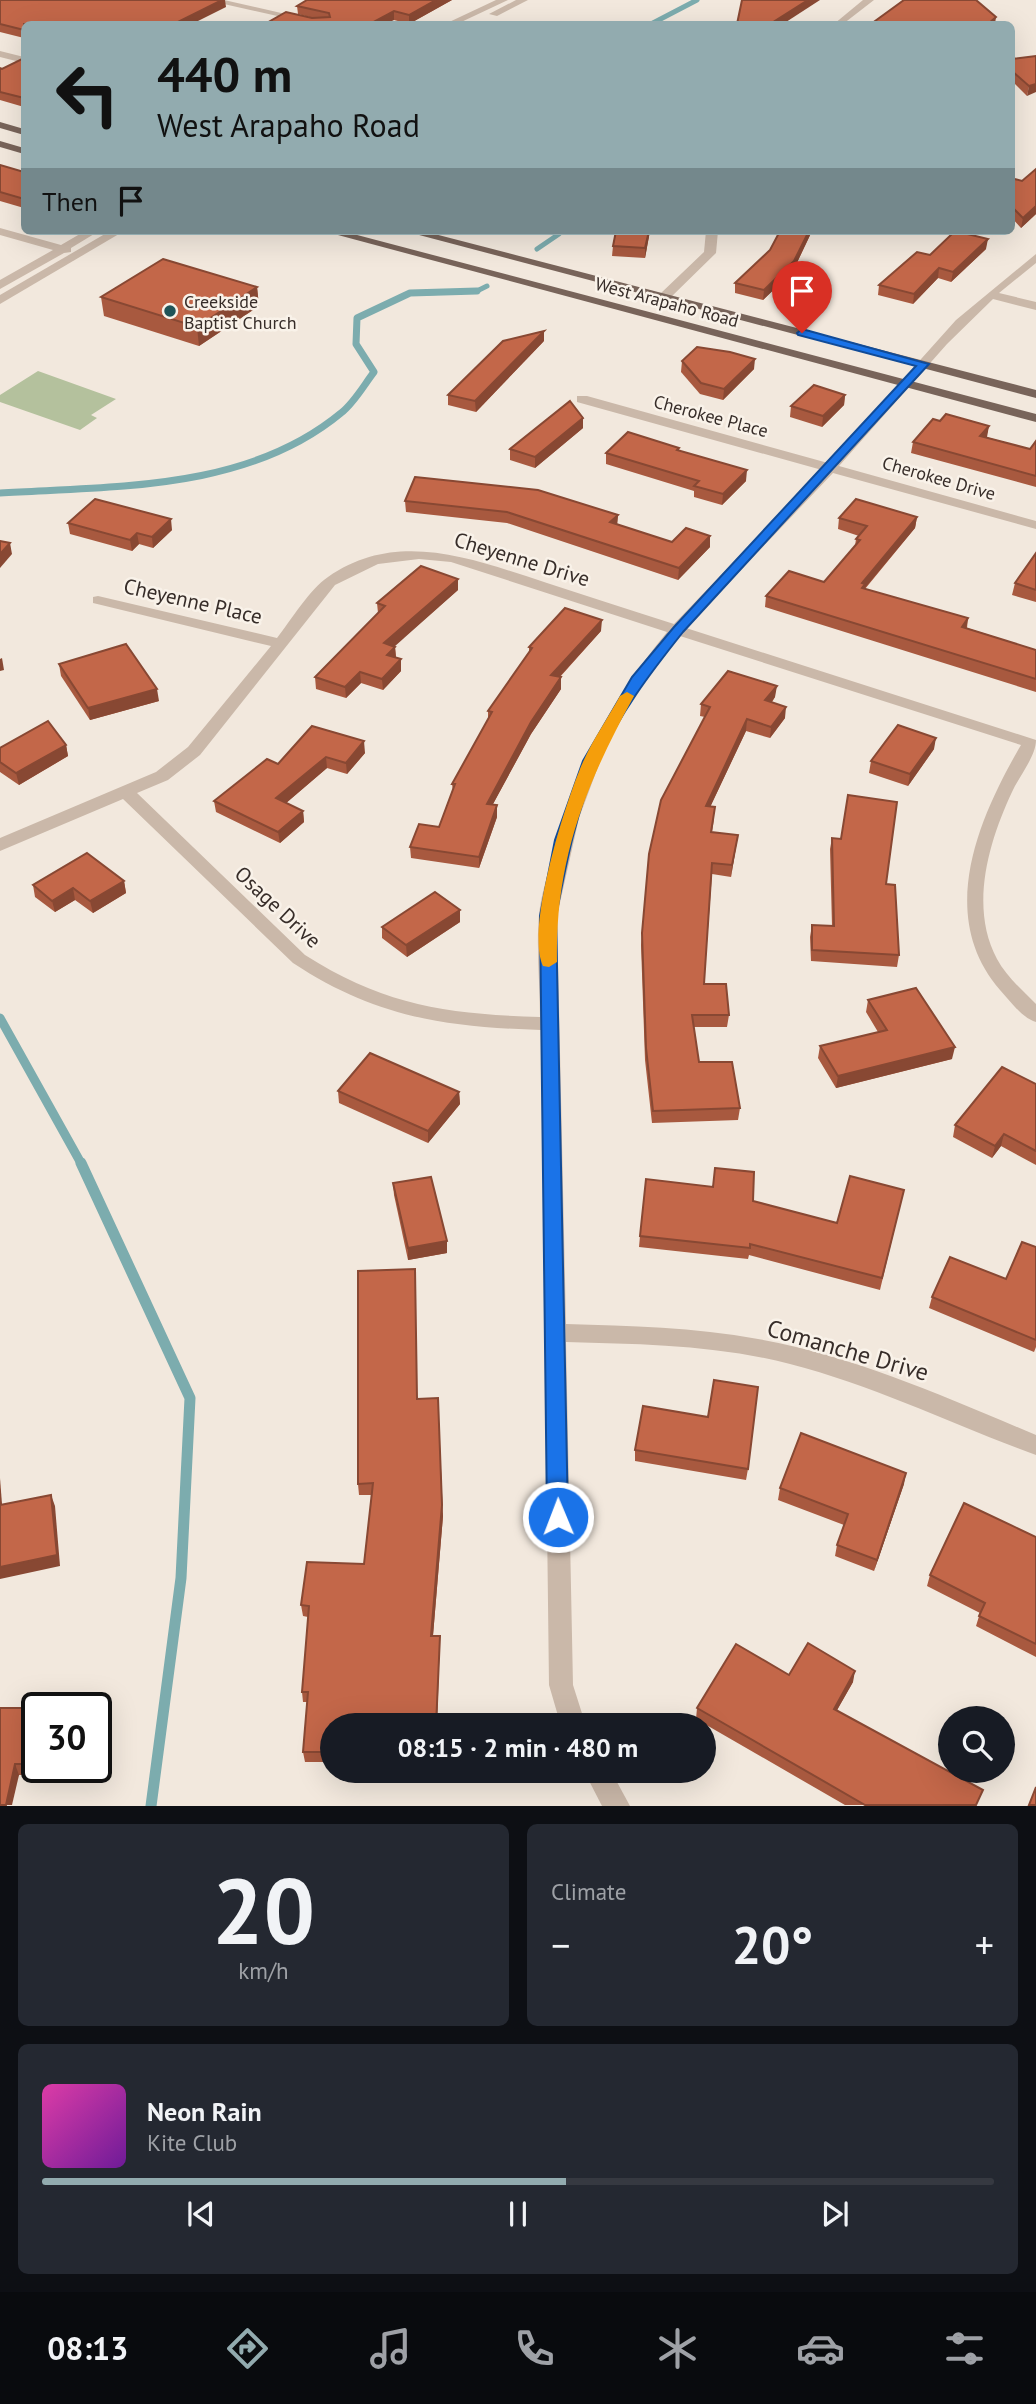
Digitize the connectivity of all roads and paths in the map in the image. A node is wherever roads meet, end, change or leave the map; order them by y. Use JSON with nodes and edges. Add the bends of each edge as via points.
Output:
{"nodes":[{"id":1,"x":211,"y":0,"type":"edge"},
{"id":2,"x":503,"y":0,"type":"edge"},
{"id":3,"x":523,"y":0,"type":"edge"},
{"id":4,"x":869,"y":0,"type":"edge"},
{"id":5,"x":310,"y":21,"type":"edge"},
{"id":6,"x":457,"y":21,"type":"edge"},
{"id":7,"x":478,"y":21,"type":"edge"},
{"id":8,"x":842,"y":21,"type":"edge"},
{"id":9,"x":0,"y":54,"type":"edge"},
{"id":10,"x":21,"y":59,"type":"edge"},
{"id":11,"x":0,"y":125,"type":"edge"},
{"id":12,"x":21,"y":130,"type":"edge"},
{"id":13,"x":0,"y":145,"type":"edge"},
{"id":14,"x":21,"y":150,"type":"edge"},
{"id":15,"x":0,"y":231,"type":"edge"},
{"id":16,"x":86,"y":235,"type":"edge"},
{"id":17,"x":111,"y":235,"type":"edge"},
{"id":18,"x":344,"y":235,"type":"edge"},
{"id":19,"x":425,"y":235,"type":"edge"},
{"id":20,"x":712,"y":235,"type":"edge"},
{"id":21,"x":62,"y":249,"type":"junction"},
{"id":22,"x":79,"y":254,"type":"junction"},
{"id":23,"x":1036,"y":257,"type":"edge"},
{"id":24,"x":511,"y":279,"type":"junction"},
{"id":25,"x":0,"y":285,"type":"edge"},
{"id":26,"x":991,"y":295,"type":"junction"},
{"id":27,"x":664,"y":297,"type":"junction"},
{"id":28,"x":0,"y":300,"type":"edge"},
{"id":29,"x":1036,"y":306,"type":"edge"},
{"id":30,"x":923,"y":364,"type":"junction"},
{"id":31,"x":907,"y":383,"type":"junction"},
{"id":32,"x":1036,"y":394,"type":"edge"},
{"id":33,"x":582,"y":399,"type":"dead end"},
{"id":34,"x":1036,"y":418,"type":"edge"},
{"id":35,"x":831,"y":467,"type":"junction"},
{"id":36,"x":1036,"y":525,"type":"edge"},
{"id":37,"x":97,"y":600,"type":"dead end"},
{"id":38,"x":678,"y":629,"type":"junction"},
{"id":39,"x":279,"y":643,"type":"junction"},
{"id":40,"x":1033,"y":744,"type":"edge"},
{"id":41,"x":126,"y":792,"type":"junction"},
{"id":42,"x":0,"y":845,"type":"edge"},
{"id":43,"x":1036,"y":1015,"type":"edge"},
{"id":44,"x":550,"y":1024,"type":"junction"},
{"id":45,"x":554,"y":1333,"type":"junction"},
{"id":46,"x":1036,"y":1445,"type":"edge"},
{"id":47,"x":570,"y":1713,"type":"edge"},
{"id":48,"x":604,"y":1783,"type":"edge"},
{"id":49,"x":617,"y":1805,"type":"edge"}],
"edges":[{"from":1,"to":5,"type":"street"},
{"from":2,"to":6,"type":"street"},
{"from":3,"to":7,"type":"street"},
{"from":4,"to":8,"type":"street"},
{"from":9,"to":10,"type":"street"},
{"from":11,"to":12,"type":"main road"},
{"from":13,"to":14,"type":"main road"},
{"from":15,"to":21,"type":"street"},
{"from":16,"to":21,"type":"street"},
{"from":17,"to":22,"type":"street"},
{"from":18,"to":24,"type":"main road","name":"West Arapaho Road"},
{"from":19,"to":27,"type":"main road","name":"West Arapaho Road"},
{"from":20,"to":27,"type":"street","via":[[710,253]]},
{"from":21,"to":22,"type":"street"},
{"from":21,"to":25,"type":"street"},
{"from":22,"to":28,"type":"street"},
{"from":23,"to":26,"type":"street"},
{"from":24,"to":27,"type":"main road","via":[[551,282],[640,304]]},
{"from":24,"to":31,"type":"main road","name":"West Arapaho Road"},
{"from":26,"to":29,"type":"street"},
{"from":26,"to":30,"type":"street"},
{"from":27,"to":30,"type":"main road","name":"West Arapaho Road"},
{"from":30,"to":31,"type":"street"},
{"from":30,"to":32,"type":"main road","name":"West Arapaho Road"},
{"from":31,"to":34,"type":"main road","name":"West Arapaho Road"},
{"from":31,"to":35,"type":"street"},
{"from":33,"to":35,"type":"street","name":"Cherokee Place"},
{"from":35,"to":36,"type":"street","name":"Cherokee Drive"},
{"from":35,"to":38,"type":"street"},
{"from":37,"to":39,"type":"street","name":"Cheyenne Place"},
{"from":38,"to":39,"type":"street","name":"Cheyenne Drive","via":[[453,558],[397,554],[345,571]]},
{"from":38,"to":40,"type":"street","name":"Cheyenne Drive"},
{"from":38,"to":44,"type":"street","via":[[610,723],[576,798],[548,916]]},
{"from":39,"to":41,"type":"street","name":"Cheyenne Drive","via":[[194,751],[162,776]]},
{"from":40,"to":43,"type":"street","via":[[1004,785],[987,828],[978,877],[977,926],[984,950],[1006,986]]},
{"from":41,"to":42,"type":"street","name":"Cheyenne Drive"},
{"from":41,"to":44,"type":"street","name":"Osage Drive","via":[[316,972],[402,1010],[458,1021]]},
{"from":44,"to":45,"type":"street"},
{"from":45,"to":46,"type":"street","name":"Comanche Drive","via":[[657,1336],[785,1354],[902,1388]]},
{"from":45,"to":47,"type":"street","via":[[561,1685]]},
{"from":48,"to":49,"type":"street"}]}
